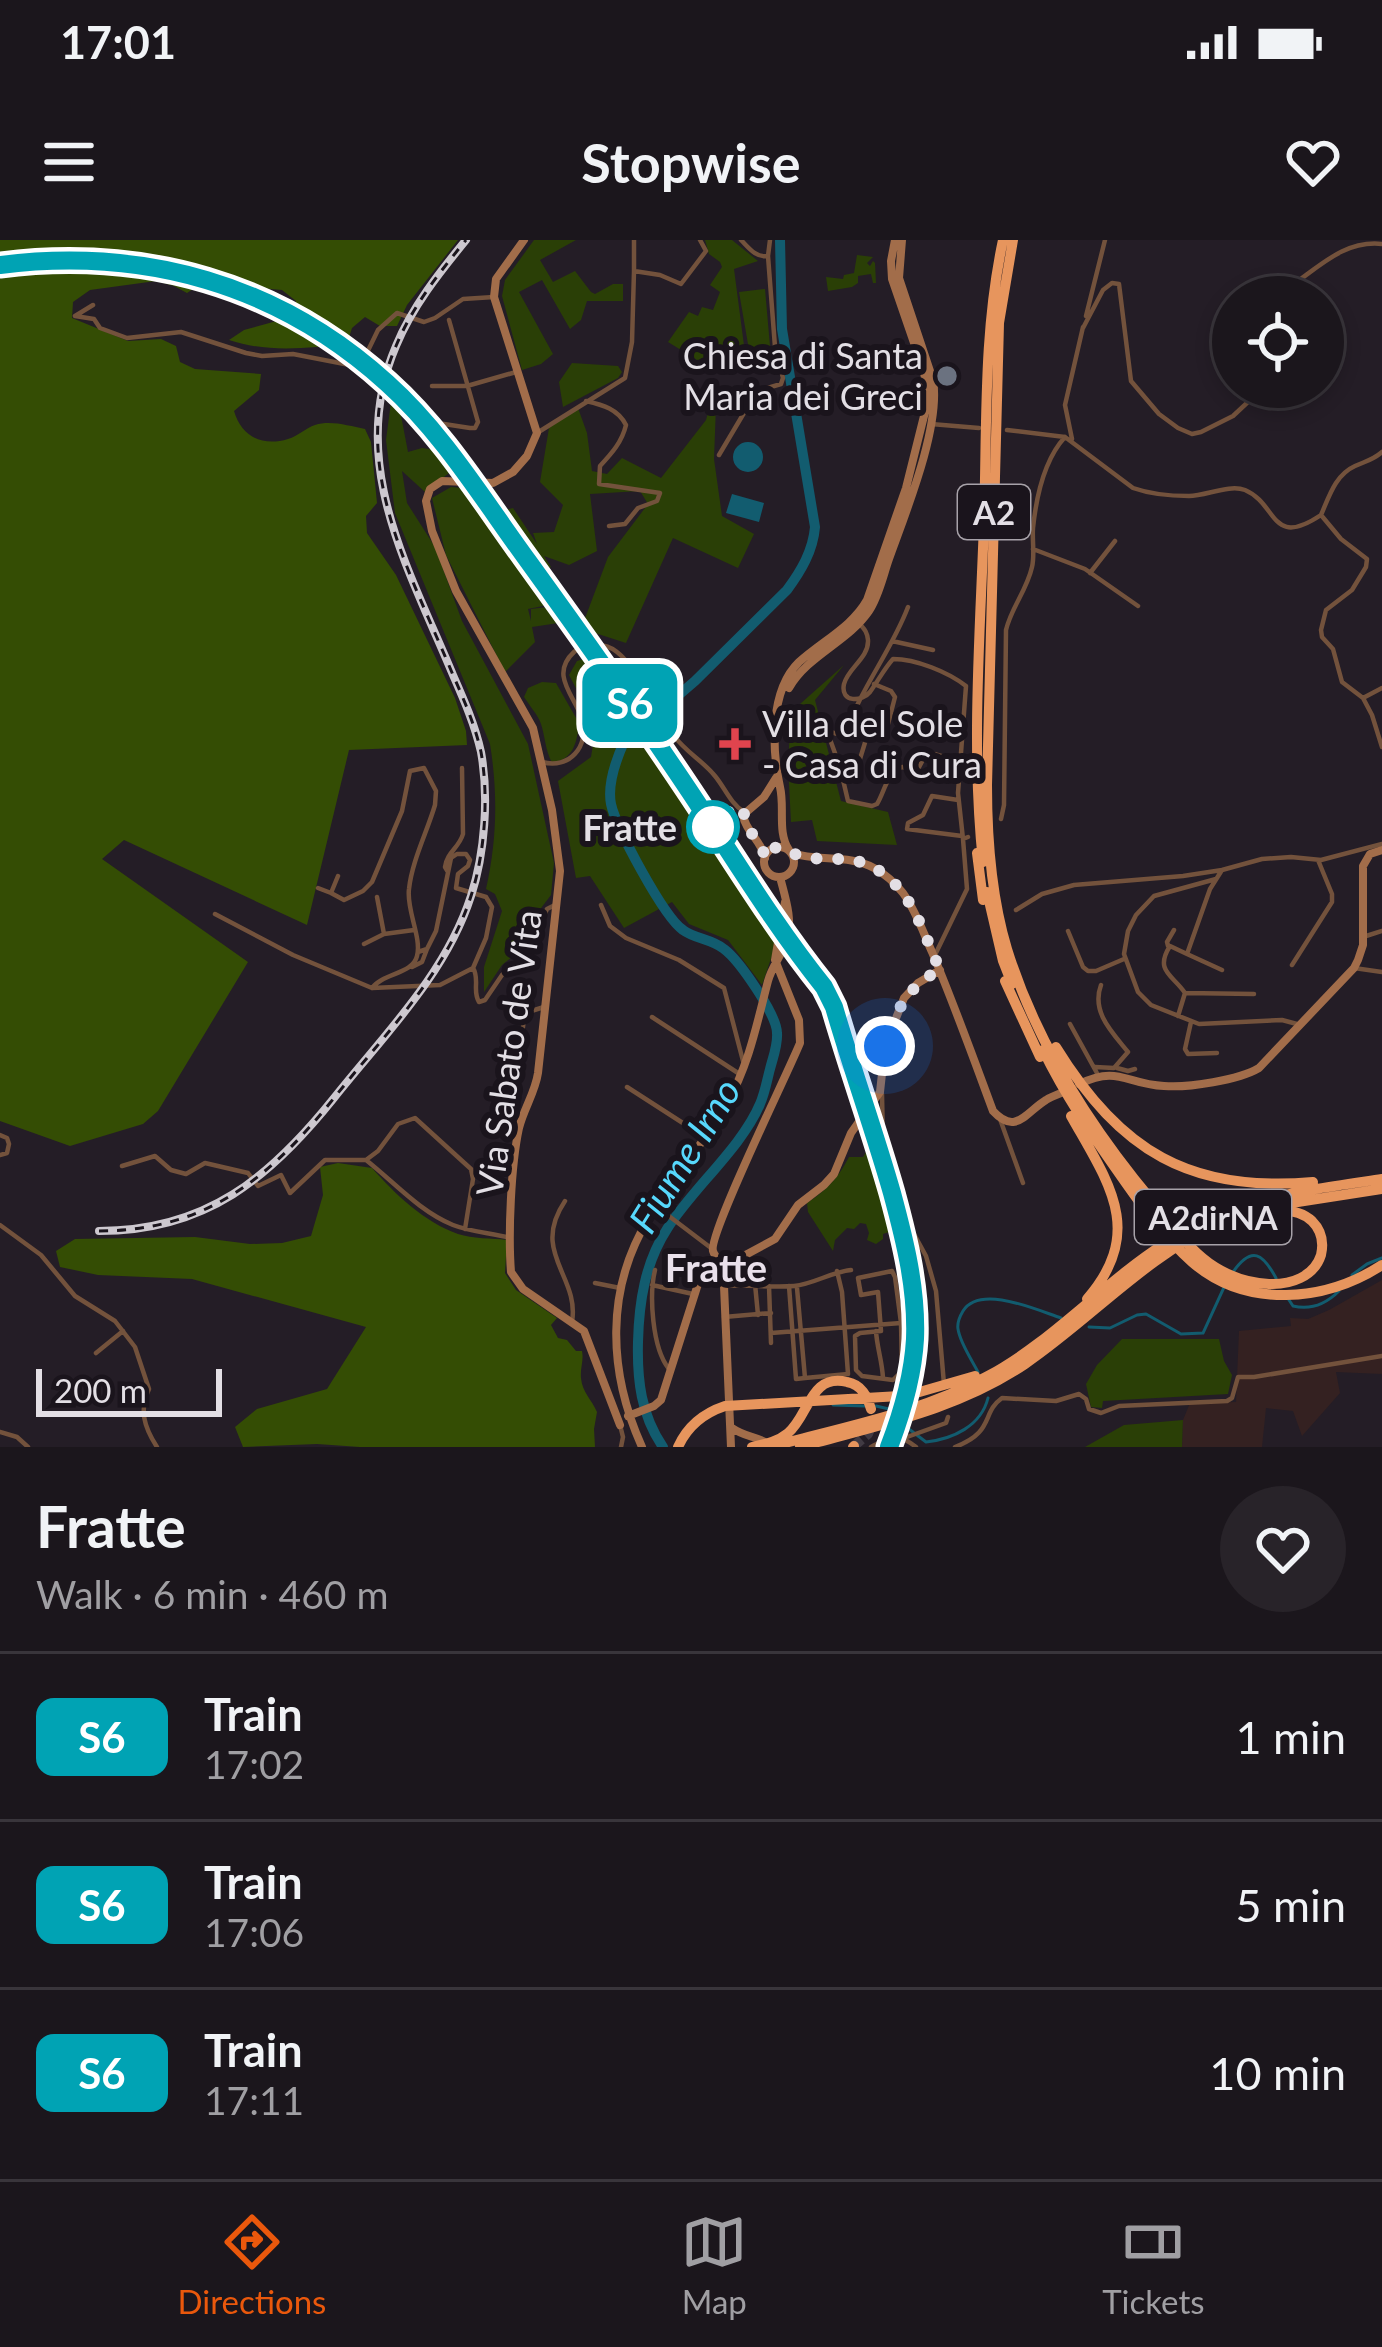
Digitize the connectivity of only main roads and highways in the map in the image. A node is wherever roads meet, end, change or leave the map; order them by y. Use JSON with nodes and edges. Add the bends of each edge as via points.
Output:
{"nodes":[{"id":1,"x":524,"y":240,"type":"edge"},
{"id":2,"x":898,"y":240,"type":"edge"},
{"id":3,"x":1003,"y":240,"type":"edge"},
{"id":4,"x":1013,"y":240,"type":"edge"},
{"id":5,"x":777,"y":723,"type":"junction"},
{"id":6,"x":976,"y":754,"type":"junction"},
{"id":7,"x":776,"y":777,"type":"junction"},
{"id":8,"x":987,"y":785,"type":"junction"},
{"id":9,"x":764,"y":797,"type":"junction"},
{"id":10,"x":782,"y":830,"type":"junction"},
{"id":11,"x":1382,"y":847,"type":"edge"},
{"id":12,"x":790,"y":852,"type":"junction"},
{"id":13,"x":765,"y":858,"type":"junction"},
{"id":14,"x":780,"y":877,"type":"junction"},
{"id":15,"x":773,"y":965,"type":"junction"},
{"id":16,"x":940,"y":970,"type":"junction"},
{"id":17,"x":1382,"y":1176,"type":"edge"},
{"id":18,"x":1382,"y":1189,"type":"edge"},
{"id":19,"x":1155,"y":1213,"type":"junction"},
{"id":20,"x":1215,"y":1225,"type":"junction"},
{"id":21,"x":722,"y":1263,"type":"junction"},
{"id":22,"x":1382,"y":1264,"type":"edge"},
{"id":23,"x":718,"y":1282,"type":"junction"},
{"id":24,"x":1072,"y":1318,"type":"junction"},
{"id":25,"x":1007,"y":1366,"type":"junction"},
{"id":26,"x":916,"y":1393,"type":"dead end"},
{"id":27,"x":900,"y":1396,"type":"dead end"},
{"id":28,"x":868,"y":1415,"type":"junction"},
{"id":29,"x":628,"y":1416,"type":"junction"},
{"id":30,"x":620,"y":1425,"type":"road end"},
{"id":31,"x":731,"y":1427,"type":"junction"},
{"id":32,"x":750,"y":1442,"type":"edge"},
{"id":33,"x":847,"y":1443,"type":"edge"},
{"id":34,"x":642,"y":1447,"type":"edge"},
{"id":35,"x":678,"y":1447,"type":"edge"},
{"id":36,"x":731,"y":1447,"type":"edge"},
{"id":37,"x":771,"y":1447,"type":"edge"},
{"id":38,"x":800,"y":1447,"type":"edge"}],
"edges":[{"from":1,"to":30,"type":"main road","name":"Via Sabato de Vita","via":[[496,279],[494,297],[537,433],[513,472],[493,483],[442,481],[426,501],[456,591],[527,717],[561,864],[536,1085],[517,1145],[510,1268],[586,1335]]},
{"from":2,"to":5,"type":"main road","via":[[891,274],[924,372],[926,417],[867,600],[793,670]]},
{"from":2,"to":5,"type":"main road","via":[[898,273],[933,380],[931,424],[874,601],[805,666]]},
{"from":3,"to":6,"type":"highway","number":"A2","via":[[990,321]]},
{"from":4,"to":8,"type":"highway","number":"A2","via":[[999,323]]},
{"from":5,"to":7,"type":"main road"},
{"from":6,"to":19,"type":"highway","number":"A2","via":[[987,890],[1003,961],[1058,1082]]},
{"from":6,"to":24,"type":"highway","via":[[975,836],[995,953],[1118,1212],[1108,1270]]},
{"from":7,"to":9,"type":"main road"},
{"from":7,"to":10,"type":"main road"},
{"from":8,"to":17,"type":"highway","number":"A2","via":[[1012,950],[1057,1048],[1117,1126],[1160,1156],[1220,1180]]},
{"from":8,"to":19,"type":"highway","via":[[998,914],[1020,985],[1088,1115]]},
{"from":9,"to":10,"type":"main road","via":[[776,800]]},
{"from":9,"to":13,"type":"main road","via":[[744,821]]},
{"from":10,"to":12,"type":"main road"},
{"from":11,"to":16,"type":"main road","via":[[1369,850],[1363,866],[1363,937],[1354,967],[1259,1068],[1240,1077],[1162,1086],[1104,1071],[1019,1120],[1000,1119]]},
{"from":12,"to":13,"type":"main road","via":[[775,848]]},
{"from":12,"to":14,"type":"main road","via":[[794,866]]},
{"from":12,"to":16,"type":"main road","via":[[884,874],[907,898]]},
{"from":13,"to":14,"type":"main road","via":[[767,871]]},
{"from":14,"to":15,"type":"main road","via":[[790,922]]},
{"from":15,"to":21,"type":"main road","via":[[799,1020],[800,1043],[721,1216],[711,1248]]},
{"from":15,"to":29,"type":"main road","via":[[728,1102],[656,1207],[620,1288],[616,1338]]},
{"from":16,"to":21,"type":"main road","via":[[911,989],[898,1010],[882,1086],[829,1180],[775,1239]]},
{"from":17,"to":24,"type":"highway","number":"A2dirNA","via":[[1225,1211],[1163,1244]]},
{"from":18,"to":20,"type":"highway","number":"A2dirNA","via":[[1274,1205]]},
{"from":19,"to":20,"type":"highway","via":[[1229,1274],[1266,1284],[1303,1277],[1322,1247],[1304,1216],[1280,1211]]},
{"from":19,"to":22,"type":"highway","number":"A2","via":[[1196,1265],[1252,1292],[1330,1289]]},
{"from":20,"to":33,"type":"highway","number":"A2dirNA","via":[[1168,1251],[1005,1376]]},
{"from":21,"to":23,"type":"main road"},
{"from":21,"to":23,"type":"main road","via":[[705,1267]]},
{"from":23,"to":29,"type":"main road","via":[[700,1281],[661,1400]]},
{"from":23,"to":31,"type":"main road"},
{"from":24,"to":25,"type":"highway","number":"A2dirNA"},
{"from":25,"to":26,"type":"highway"},
{"from":25,"to":28,"type":"highway","number":"A2dirNA","via":[[945,1396]]},
{"from":27,"to":35,"type":"highway","via":[[725,1406],[697,1422]]},
{"from":28,"to":32,"type":"highway","via":[[863,1391],[833,1381],[818,1388],[788,1433]]},
{"from":28,"to":37,"type":"highway","number":"A2dirNA"},
{"from":29,"to":34,"type":"main road"},
{"from":31,"to":32,"type":"main road"},
{"from":31,"to":36,"type":"main road"},
{"from":32,"to":36,"type":"main road"},
{"from":32,"to":37,"type":"main road"},
{"from":33,"to":38,"type":"highway","number":"A2dirNA"}]}
